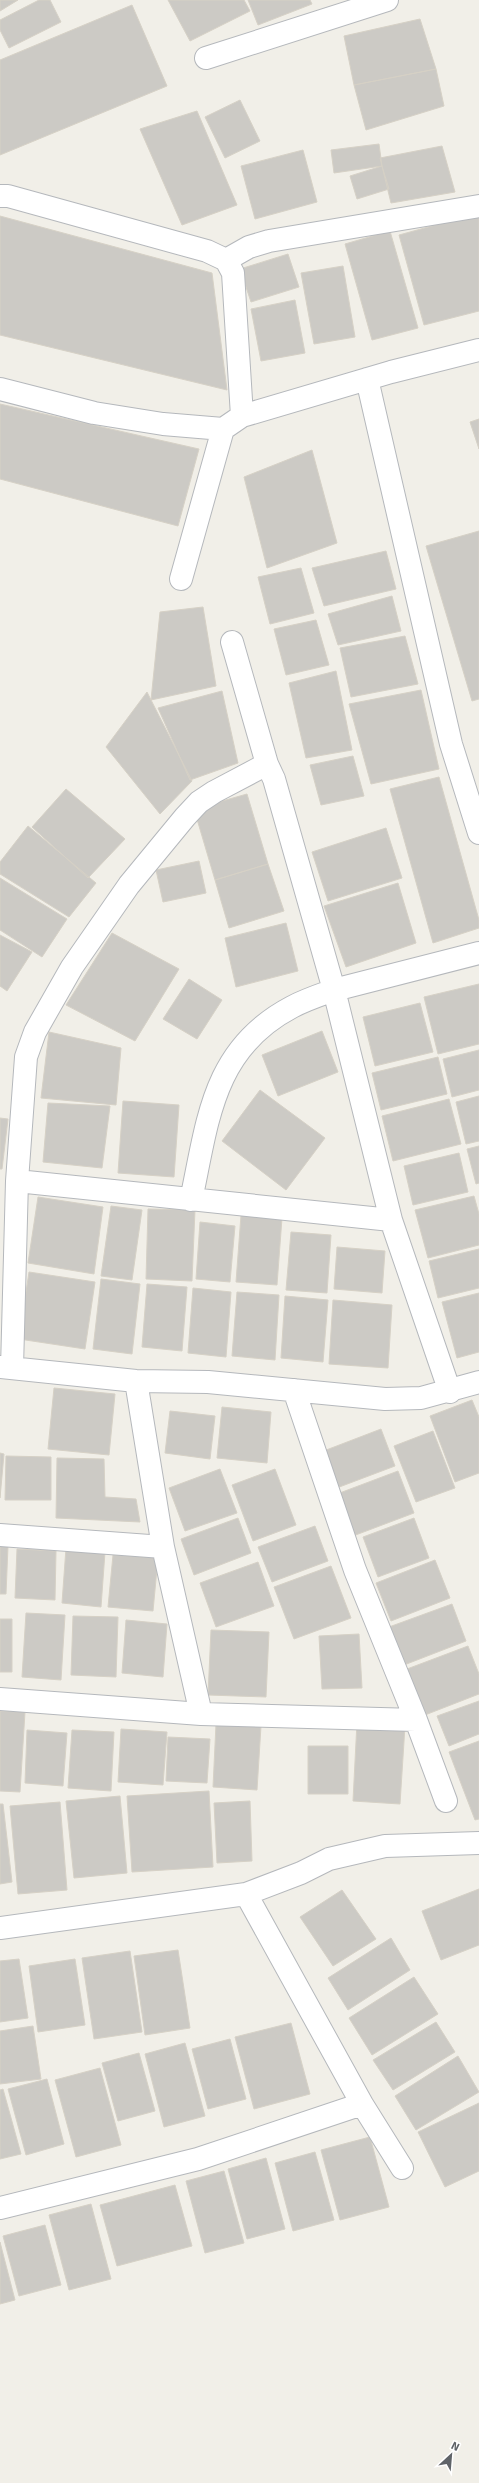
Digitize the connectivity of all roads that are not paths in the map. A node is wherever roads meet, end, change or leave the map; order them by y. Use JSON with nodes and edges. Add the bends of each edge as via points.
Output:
{"nodes":[{"id":1,"x":387,"y":0,"type":"edge"},
{"id":2,"x":206,"y":58,"type":"dead end"},
{"id":3,"x":0,"y":196,"type":"edge"},
{"id":4,"x":479,"y":206,"type":"edge"},
{"id":5,"x":226,"y":260,"type":"junction"},
{"id":6,"x":479,"y":350,"type":"edge"},
{"id":7,"x":367,"y":379,"type":"junction"},
{"id":8,"x":0,"y":389,"type":"edge"},
{"id":9,"x":242,"y":416,"type":"junction"},
{"id":10,"x":223,"y":429,"type":"junction"},
{"id":11,"x":181,"y":579,"type":"dead end"},
{"id":12,"x":232,"y":642,"type":"dead end"},
{"id":13,"x":268,"y":764,"type":"junction"},
{"id":14,"x":479,"y":833,"type":"edge"},
{"id":15,"x":479,"y":953,"type":"edge"},
{"id":16,"x":334,"y":990,"type":"junction"},
{"id":17,"x":17,"y":1181,"type":"junction"},
{"id":18,"x":191,"y":1200,"type":"junction"},
{"id":19,"x":390,"y":1220,"type":"junction"},
{"id":20,"x":6,"y":1368,"type":"edge"},
{"id":21,"x":136,"y":1381,"type":"junction"},
{"id":22,"x":479,"y":1382,"type":"edge"},
{"id":23,"x":294,"y":1390,"type":"junction"},
{"id":24,"x":450,"y":1392,"type":"junction"},
{"id":25,"x":0,"y":1535,"type":"edge"},
{"id":26,"x":163,"y":1546,"type":"junction"},
{"id":27,"x":0,"y":1699,"type":"edge"},
{"id":28,"x":201,"y":1714,"type":"junction"},
{"id":29,"x":416,"y":1720,"type":"junction"},
{"id":30,"x":446,"y":1801,"type":"dead end"},
{"id":31,"x":479,"y":1843,"type":"edge"},
{"id":32,"x":246,"y":1894,"type":"junction"},
{"id":33,"x":0,"y":1928,"type":"edge"},
{"id":34,"x":362,"y":2104,"type":"junction"},
{"id":35,"x":402,"y":2168,"type":"dead end"},
{"id":36,"x":0,"y":2208,"type":"edge"}],
"edges":[{"from":1,"to":2,"type":"street"},
{"from":3,"to":5,"type":"street","via":[[8,196],[207,251]]},
{"from":4,"to":5,"type":"street","via":[[269,241],[249,247]]},
{"from":5,"to":9,"type":"street","via":[[232,273]]},
{"from":6,"to":7,"type":"street"},
{"from":7,"to":9,"type":"street"},
{"from":7,"to":14,"type":"street","via":[[452,744]]},
{"from":8,"to":10,"type":"street","via":[[94,413],[163,424]]},
{"from":9,"to":10,"type":"street"},
{"from":10,"to":11,"type":"street"},
{"from":12,"to":13,"type":"street"},
{"from":13,"to":16,"type":"street"},
{"from":13,"to":17,"type":"street","via":[[214,792],[184,817],[129,885],[72,968],[35,1032],[26,1057]]},
{"from":15,"to":16,"type":"street"},
{"from":16,"to":18,"type":"street","via":[[291,1007],[254,1033],[227,1067],[213,1102]]},
{"from":16,"to":19,"type":"street"},
{"from":17,"to":18,"type":"street"},
{"from":17,"to":20,"type":"street"},
{"from":18,"to":19,"type":"street"},
{"from":19,"to":24,"type":"street"},
{"from":20,"to":21,"type":"street"},
{"from":21,"to":23,"type":"street","via":[[208,1382]]},
{"from":21,"to":26,"type":"street"},
{"from":22,"to":24,"type":"street"},
{"from":23,"to":24,"type":"street","via":[[385,1399],[421,1398]]},
{"from":23,"to":29,"type":"street","via":[[355,1570]]},
{"from":25,"to":26,"type":"street"},
{"from":26,"to":28,"type":"street"},
{"from":27,"to":28,"type":"street"},
{"from":28,"to":29,"type":"street"},
{"from":29,"to":30,"type":"street"},
{"from":31,"to":32,"type":"street","via":[[385,1846],[352,1853],[329,1859],[301,1873]]},
{"from":32,"to":33,"type":"street"},
{"from":32,"to":34,"type":"street"},
{"from":34,"to":35,"type":"street"},
{"from":34,"to":36,"type":"street","via":[[198,2159]]}]}
